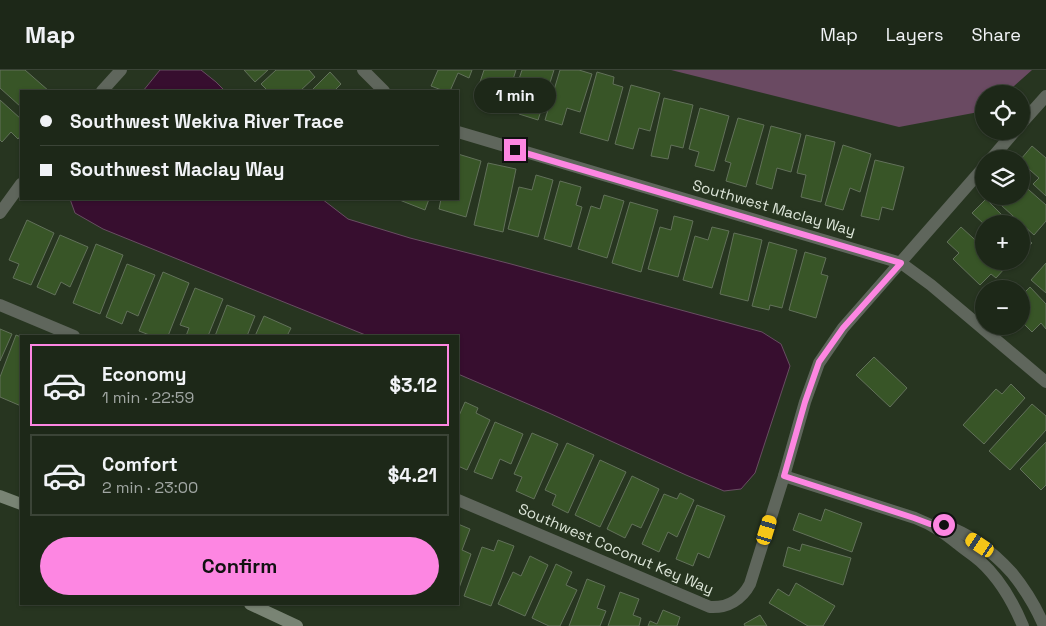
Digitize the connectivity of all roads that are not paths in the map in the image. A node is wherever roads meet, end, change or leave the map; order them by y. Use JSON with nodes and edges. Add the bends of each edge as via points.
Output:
{"nodes":[{"id":1,"x":121,"y":70,"type":"edge"},
{"id":2,"x":363,"y":70,"type":"edge"},
{"id":3,"x":103,"y":90,"type":"edge"},
{"id":4,"x":383,"y":90,"type":"edge"},
{"id":5,"x":1046,"y":96,"type":"edge"},
{"id":6,"x":1030,"y":114,"type":"edge"},
{"id":7,"x":459,"y":132,"type":"edge"},
{"id":8,"x":1007,"y":140,"type":"edge"},
{"id":9,"x":999,"y":150,"type":"edge"},
{"id":10,"x":975,"y":177,"type":"edge"},
{"id":11,"x":20,"y":185,"type":"edge"},
{"id":12,"x":0,"y":213,"type":"edge"},
{"id":13,"x":901,"y":263,"type":"junction"},
{"id":14,"x":0,"y":305,"type":"edge"},
{"id":15,"x":72,"y":335,"type":"edge"},
{"id":16,"x":1046,"y":382,"type":"edge"},
{"id":17,"x":784,"y":476,"type":"junction"},
{"id":18,"x":0,"y":496,"type":"edge"},
{"id":19,"x":459,"y":500,"type":"edge"},
{"id":20,"x":20,"y":504,"type":"edge"},
{"id":21,"x":930,"y":524,"type":"junction"},
{"id":22,"x":252,"y":605,"type":"edge"},
{"id":23,"x":297,"y":626,"type":"edge"},
{"id":24,"x":1023,"y":626,"type":"edge"},
{"id":25,"x":1044,"y":626,"type":"edge"}],
"edges":[{"from":1,"to":3,"type":"street"},
{"from":2,"to":4,"type":"street"},
{"from":5,"to":6,"type":"street"},
{"from":7,"to":13,"type":"street","name":"Southwest Maclay Way"},
{"from":8,"to":9,"type":"street"},
{"from":10,"to":13,"type":"street","name":"Southwest Coconut Key Way"},
{"from":11,"to":12,"type":"street"},
{"from":13,"to":16,"type":"street","name":"Southwest Maclay Way","via":[[931,284]]},
{"from":13,"to":17,"type":"street","name":"Southwest Coconut Key Way","via":[[843,328],[819,362]]},
{"from":14,"to":15,"type":"street"},
{"from":17,"to":19,"type":"street","name":"Southwest Coconut Key Way","via":[[750,584],[741,597],[719,608],[710,607]]},
{"from":17,"to":21,"type":"street"},
{"from":18,"to":20,"type":"street"},
{"from":21,"to":24,"type":"street","via":[[991,573],[1006,593]]},
{"from":21,"to":25,"type":"street","via":[[944,525],[961,532],[1000,562],[1027,594]]},
{"from":22,"to":23,"type":"street"}]}
